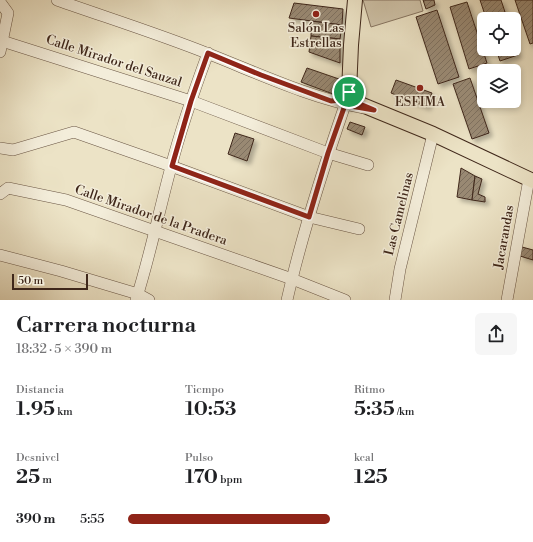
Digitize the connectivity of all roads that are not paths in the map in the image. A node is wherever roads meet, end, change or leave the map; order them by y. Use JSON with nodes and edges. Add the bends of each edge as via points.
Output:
{"nodes":[{"id":1,"x":57,"y":0,"type":"edge"},
{"id":2,"x":355,"y":0,"type":"edge"},
{"id":3,"x":0,"y":2,"type":"edge"},
{"id":4,"x":1,"y":46,"type":"edge"},
{"id":5,"x":208,"y":53,"type":"junction"},
{"id":6,"x":350,"y":100,"type":"junction"},
{"id":7,"x":191,"y":101,"type":"junction"},
{"id":8,"x":433,"y":134,"type":"junction"},
{"id":9,"x":0,"y":148,"type":"edge"},
{"id":10,"x":328,"y":153,"type":"junction"},
{"id":11,"x":368,"y":165,"type":"dead end"},
{"id":12,"x":172,"y":166,"type":"junction"},
{"id":13,"x":531,"y":180,"type":"edge"},
{"id":14,"x":0,"y":194,"type":"edge"},
{"id":15,"x":309,"y":217,"type":"junction"},
{"id":16,"x":359,"y":229,"type":"dead end"},
{"id":17,"x":155,"y":231,"type":"junction"},
{"id":18,"x":0,"y":255,"type":"edge"},
{"id":19,"x":292,"y":280,"type":"junction"},
{"id":20,"x":137,"y":297,"type":"edge"},
{"id":21,"x":149,"y":300,"type":"edge"},
{"id":22,"x":287,"y":300,"type":"edge"},
{"id":23,"x":345,"y":300,"type":"edge"},
{"id":24,"x":395,"y":300,"type":"edge"},
{"id":25,"x":506,"y":300,"type":"edge"}],
"edges":[{"from":1,"to":5,"type":"street"},
{"from":2,"to":6,"type":"main road"},
{"from":3,"to":4,"type":"street","via":[[8,13]]},
{"from":4,"to":7,"type":"street","name":"Calle Mirador del Sauzal"},
{"from":5,"to":6,"type":"street","via":[[331,101]]},
{"from":5,"to":7,"type":"street"},
{"from":6,"to":8,"type":"main road"},
{"from":6,"to":10,"type":"street"},
{"from":7,"to":10,"type":"street","name":"Calle Mirador del Sauzal"},
{"from":7,"to":12,"type":"street"},
{"from":8,"to":13,"type":"main road"},
{"from":8,"to":24,"type":"street","name":"Las Camelinas","via":[[400,269]]},
{"from":9,"to":12,"type":"street","via":[[13,150],[74,132]]},
{"from":10,"to":11,"type":"street","name":"Calle Mirador del Sauzal"},
{"from":10,"to":15,"type":"street"},
{"from":12,"to":15,"type":"street"},
{"from":12,"to":17,"type":"street"},
{"from":13,"to":25,"type":"street","name":"Jacarandas"},
{"from":14,"to":17,"type":"street","name":"Calle Mirador de la Pradera","via":[[8,188],[66,200]]},
{"from":15,"to":16,"type":"street"},
{"from":15,"to":19,"type":"street"},
{"from":17,"to":19,"type":"street","name":"Calle Mirador de la Pradera"},
{"from":17,"to":20,"type":"street"},
{"from":18,"to":20,"type":"street","via":[[61,271]]},
{"from":19,"to":22,"type":"street"},
{"from":19,"to":23,"type":"street","name":"Calle Mirador de la Pradera"},
{"from":20,"to":21,"type":"street"}]}
